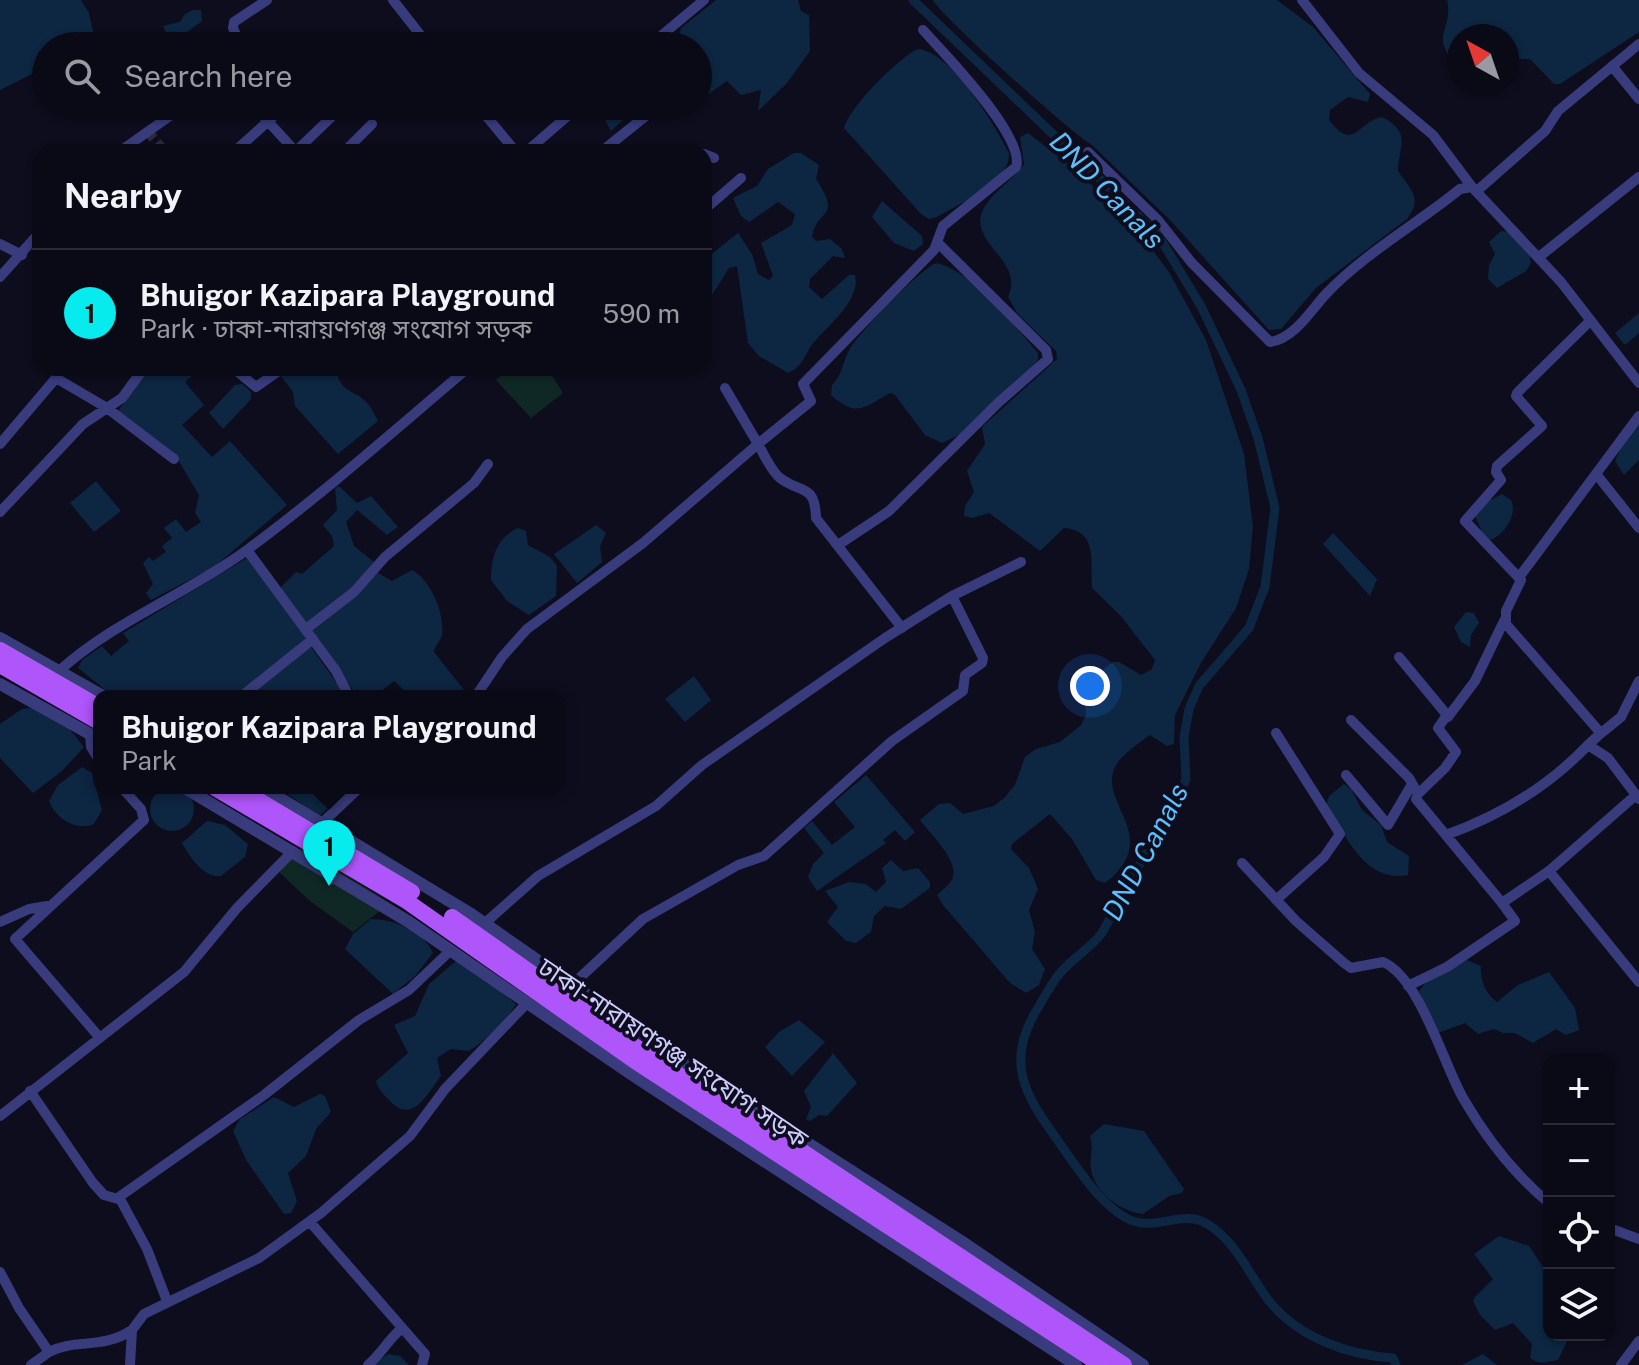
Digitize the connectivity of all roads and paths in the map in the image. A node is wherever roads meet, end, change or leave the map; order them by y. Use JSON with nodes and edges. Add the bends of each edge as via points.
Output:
{"nodes":[{"id":1,"x":267,"y":0,"type":"edge"},
{"id":2,"x":393,"y":0,"type":"edge"},
{"id":3,"x":704,"y":0,"type":"edge"},
{"id":4,"x":1302,"y":0,"type":"edge"},
{"id":5,"x":923,"y":30,"type":"dead end"},
{"id":6,"x":235,"y":32,"type":"edge"},
{"id":7,"x":418,"y":32,"type":"edge"},
{"id":8,"x":666,"y":32,"type":"edge"},
{"id":9,"x":1639,"y":44,"type":"edge"},
{"id":10,"x":1612,"y":66,"type":"junction"},
{"id":11,"x":1639,"y":99,"type":"edge"},
{"id":12,"x":164,"y":120,"type":"edge"},
{"id":13,"x":268,"y":120,"type":"joint"},
{"id":14,"x":328,"y":120,"type":"edge"},
{"id":15,"x":489,"y":120,"type":"edge"},
{"id":16,"x":563,"y":120,"type":"edge"},
{"id":17,"x":641,"y":120,"type":"edge"},
{"id":18,"x":372,"y":124,"type":"dead end"},
{"id":19,"x":130,"y":144,"type":"edge"},
{"id":20,"x":242,"y":144,"type":"edge"},
{"id":21,"x":288,"y":144,"type":"edge"},
{"id":22,"x":303,"y":144,"type":"edge"},
{"id":23,"x":352,"y":144,"type":"edge"},
{"id":24,"x":509,"y":144,"type":"edge"},
{"id":25,"x":535,"y":144,"type":"edge"},
{"id":26,"x":611,"y":144,"type":"edge"},
{"id":27,"x":1088,"y":152,"type":"dead end"},
{"id":28,"x":1639,"y":177,"type":"edge"},
{"id":29,"x":741,"y":178,"type":"dead end"},
{"id":30,"x":1475,"y":188,"type":"junction"},
{"id":31,"x":712,"y":203,"type":"edge"},
{"id":32,"x":32,"y":242,"type":"edge"},
{"id":33,"x":0,"y":244,"type":"edge"},
{"id":34,"x":939,"y":244,"type":"junction"},
{"id":35,"x":22,"y":255,"type":"junction"},
{"id":36,"x":1539,"y":257,"type":"junction"},
{"id":37,"x":0,"y":277,"type":"edge"},
{"id":38,"x":1590,"y":321,"type":"junction"},
{"id":39,"x":138,"y":376,"type":"edge"},
{"id":40,"x":243,"y":376,"type":"edge"},
{"id":41,"x":272,"y":376,"type":"edge"},
{"id":42,"x":458,"y":376,"type":"edge"},
{"id":43,"x":1639,"y":383,"type":"edge"},
{"id":44,"x":725,"y":388,"type":"dead end"},
{"id":45,"x":107,"y":408,"type":"junction"},
{"id":46,"x":1639,"y":416,"type":"edge"},
{"id":47,"x":0,"y":444,"type":"edge"},
{"id":48,"x":758,"y":444,"type":"junction"},
{"id":49,"x":174,"y":459,"type":"dead end"},
{"id":50,"x":488,"y":464,"type":"dead end"},
{"id":51,"x":1597,"y":475,"type":"junction"},
{"id":52,"x":0,"y":512,"type":"edge"},
{"id":53,"x":1639,"y":528,"type":"edge"},
{"id":54,"x":838,"y":545,"type":"junction"},
{"id":55,"x":247,"y":550,"type":"junction"},
{"id":56,"x":1021,"y":562,"type":"dead end"},
{"id":57,"x":1520,"y":576,"type":"junction"},
{"id":58,"x":952,"y":596,"type":"junction"},
{"id":59,"x":1504,"y":621,"type":"junction"},
{"id":60,"x":902,"y":628,"type":"junction"},
{"id":61,"x":306,"y":629,"type":"junction"},
{"id":62,"x":0,"y":638,"type":"edge"},
{"id":63,"x":313,"y":639,"type":"junction"},
{"id":64,"x":0,"y":650,"type":"edge"},
{"id":65,"x":1399,"y":657,"type":"dead end"},
{"id":66,"x":0,"y":665,"type":"edge"},
{"id":67,"x":59,"y":671,"type":"junction"},
{"id":68,"x":1639,"y":681,"type":"edge"},
{"id":69,"x":0,"y":684,"type":"edge"},
{"id":70,"x":93,"y":690,"type":"edge"},
{"id":71,"x":249,"y":690,"type":"edge"},
{"id":72,"x":345,"y":690,"type":"edge"},
{"id":73,"x":480,"y":690,"type":"edge"},
{"id":74,"x":93,"y":704,"type":"edge"},
{"id":75,"x":1448,"y":717,"type":"junction"},
{"id":76,"x":1351,"y":720,"type":"dead end"},
{"id":77,"x":93,"y":730,"type":"edge"},
{"id":78,"x":93,"y":730,"type":"edge"},
{"id":79,"x":1276,"y":733,"type":"dead end"},
{"id":80,"x":1600,"y":734,"type":"junction"},
{"id":81,"x":1588,"y":745,"type":"junction"},
{"id":82,"x":1346,"y":775,"type":"dead end"},
{"id":83,"x":1415,"y":789,"type":"junction"},
{"id":84,"x":127,"y":794,"type":"edge"},
{"id":85,"x":195,"y":794,"type":"edge"},
{"id":86,"x":225,"y":794,"type":"edge"},
{"id":87,"x":248,"y":794,"type":"edge"},
{"id":88,"x":273,"y":794,"type":"edge"},
{"id":89,"x":353,"y":794,"type":"edge"},
{"id":90,"x":1638,"y":797,"type":"edge"},
{"id":91,"x":322,"y":823,"type":"junction"},
{"id":92,"x":1446,"y":835,"type":"junction"},
{"id":93,"x":293,"y":851,"type":"junction"},
{"id":94,"x":1242,"y":863,"type":"dead end"},
{"id":95,"x":1549,"y":871,"type":"junction"},
{"id":96,"x":1276,"y":900,"type":"junction"},
{"id":97,"x":1502,"y":903,"type":"junction"},
{"id":98,"x":49,"y":906,"type":"junction"},
{"id":99,"x":0,"y":922,"type":"edge"},
{"id":100,"x":485,"y":923,"type":"junction"},
{"id":101,"x":451,"y":950,"type":"junction"},
{"id":102,"x":1639,"y":982,"type":"edge"},
{"id":103,"x":572,"y":985,"type":"junction"},
{"id":104,"x":1408,"y":986,"type":"junction"},
{"id":105,"x":528,"y":1002,"type":"junction"},
{"id":106,"x":100,"y":1038,"type":"junction"},
{"id":107,"x":714,"y":1089,"type":"junction"},
{"id":108,"x":30,"y":1091,"type":"junction"},
{"id":109,"x":0,"y":1116,"type":"edge"},
{"id":110,"x":782,"y":1162,"type":"junction"},
{"id":111,"x":1544,"y":1197,"type":"edge"},
{"id":112,"x":118,"y":1199,"type":"junction"},
{"id":113,"x":310,"y":1222,"type":"junction"},
{"id":114,"x":1615,"y":1230,"type":"edge"},
{"id":115,"x":1639,"y":1239,"type":"edge"},
{"id":116,"x":0,"y":1272,"type":"edge"},
{"id":117,"x":167,"y":1301,"type":"junction"},
{"id":118,"x":1034,"y":1313,"type":"junction"},
{"id":119,"x":401,"y":1329,"type":"junction"},
{"id":120,"x":132,"y":1330,"type":"junction"},
{"id":121,"x":1639,"y":1341,"type":"edge"},
{"id":122,"x":49,"y":1352,"type":"junction"},
{"id":123,"x":35,"y":1364,"type":"edge"},
{"id":124,"x":130,"y":1365,"type":"edge"},
{"id":125,"x":368,"y":1365,"type":"edge"},
{"id":126,"x":422,"y":1365,"type":"edge"},
{"id":127,"x":1076,"y":1365,"type":"edge"},
{"id":128,"x":1101,"y":1365,"type":"edge"},
{"id":129,"x":1124,"y":1365,"type":"edge"},
{"id":130,"x":1143,"y":1365,"type":"edge"},
{"id":131,"x":1621,"y":1365,"type":"edge"}],
"edges":[{"from":1,"to":6,"type":"street","via":[[234,22]]},
{"from":2,"to":7,"type":"street"},
{"from":3,"to":8,"type":"street"},
{"from":4,"to":30,"type":"street","via":[[1359,73],[1433,135]]},
{"from":5,"to":34,"type":"street","via":[[987,104],[1018,160],[1012,171],[943,226]]},
{"from":9,"to":10,"type":"street"},
{"from":10,"to":11,"type":"street"},
{"from":10,"to":30,"type":"street"},
{"from":12,"to":19,"type":"street"},
{"from":13,"to":20,"type":"street"},
{"from":13,"to":21,"type":"street"},
{"from":14,"to":22,"type":"street"},
{"from":15,"to":24,"type":"street"},
{"from":16,"to":25,"type":"street"},
{"from":17,"to":26,"type":"street"},
{"from":18,"to":23,"type":"street"},
{"from":27,"to":30,"type":"street","via":[[1270,342],[1303,321],[1369,256],[1460,189]]},
{"from":28,"to":36,"type":"street"},
{"from":29,"to":31,"type":"street"},
{"from":30,"to":36,"type":"street"},
{"from":32,"to":35,"type":"street"},
{"from":33,"to":35,"type":"street"},
{"from":34,"to":48,"type":"street","via":[[803,384],[811,401]]},
{"from":34,"to":54,"type":"street","via":[[1046,350],[1048,359],[889,511]]},
{"from":35,"to":37,"type":"street"},
{"from":36,"to":38,"type":"street"},
{"from":38,"to":43,"type":"street"},
{"from":38,"to":57,"type":"street","via":[[1517,393],[1542,426],[1497,466],[1501,480],[1464,518]]},
{"from":39,"to":45,"type":"street"},
{"from":40,"to":41,"type":"street","via":[[256,387]]},
{"from":42,"to":55,"type":"street"},
{"from":44,"to":48,"type":"street"},
{"from":45,"to":47,"type":"street","via":[[56,378]]},
{"from":45,"to":49,"type":"street"},
{"from":45,"to":52,"type":"street","via":[[83,424]]},
{"from":46,"to":51,"type":"street"},
{"from":48,"to":54,"type":"street","via":[[780,478],[803,487],[813,499],[816,518]]},
{"from":48,"to":73,"type":"street","via":[[643,543],[536,621]]},
{"from":50,"to":61,"type":"street","via":[[474,483],[385,557],[354,592]]},
{"from":51,"to":53,"type":"street"},
{"from":51,"to":57,"type":"street"},
{"from":54,"to":60,"type":"street"},
{"from":55,"to":61,"type":"street"},
{"from":55,"to":67,"type":"street","via":[[83,648]]},
{"from":56,"to":58,"type":"street"},
{"from":57,"to":59,"type":"street"},
{"from":58,"to":60,"type":"street"},
{"from":58,"to":103,"type":"street","via":[[983,658],[965,675],[963,691],[892,741],[764,856],[738,865],[643,919]]},
{"from":59,"to":75,"type":"street","via":[[1475,681]]},
{"from":59,"to":80,"type":"street"},
{"from":60,"to":100,"type":"street","via":[[702,765],[656,806],[538,876]]},
{"from":61,"to":63,"type":"street"},
{"from":62,"to":67,"type":"street"},
{"from":63,"to":71,"type":"street"},
{"from":63,"to":72,"type":"street"},
{"from":64,"to":74,"type":"main road"},
{"from":65,"to":75,"type":"street"},
{"from":66,"to":77,"type":"main road"},
{"from":67,"to":70,"type":"street"},
{"from":68,"to":80,"type":"street","via":[[1621,717]]},
{"from":69,"to":78,"type":"street"},
{"from":75,"to":83,"type":"street","via":[[1438,728],[1455,758]]},
{"from":76,"to":83,"type":"street"},
{"from":79,"to":96,"type":"street","via":[[1340,834],[1324,857]]},
{"from":80,"to":81,"type":"street"},
{"from":81,"to":90,"type":"street","via":[[1608,758]]},
{"from":81,"to":92,"type":"street","via":[[1491,818]]},
{"from":82,"to":83,"type":"street","via":[[1388,825]]},
{"from":83,"to":92,"type":"street","via":[[1416,799]]},
{"from":84,"to":98,"type":"street","via":[[144,820]]},
{"from":85,"to":93,"type":"street"},
{"from":86,"to":110,"type":"main road","name":"ঢাকা-নারায়ণগঞ্জ সংযোগ সড়ক","via":[[405,900]]},
{"from":87,"to":107,"type":"main road","name":"ঢাকা-নারায়ণগঞ্জ সংযোগ সড়ক","via":[[425,900],[659,1063]]},
{"from":88,"to":91,"type":"street"},
{"from":89,"to":91,"type":"street"},
{"from":90,"to":95,"type":"street"},
{"from":91,"to":100,"type":"street"},
{"from":92,"to":97,"type":"street"},
{"from":93,"to":101,"type":"street"},
{"from":93,"to":106,"type":"street","via":[[237,908],[196,961]]},
{"from":94,"to":96,"type":"street"},
{"from":95,"to":97,"type":"street"},
{"from":95,"to":102,"type":"street"},
{"from":96,"to":104,"type":"street","via":[[1351,968],[1383,962]]},
{"from":97,"to":104,"type":"street","via":[[1515,921],[1447,967]]},
{"from":98,"to":99,"type":"street"},
{"from":98,"to":106,"type":"street","via":[[15,939]]},
{"from":100,"to":103,"type":"street"},
{"from":101,"to":105,"type":"street"},
{"from":101,"to":112,"type":"street","via":[[409,990],[359,1020]]},
{"from":103,"to":107,"type":"street"},
{"from":104,"to":111,"type":"street","via":[[1466,1102],[1495,1144]]},
{"from":105,"to":110,"type":"street","via":[[631,1074]]},
{"from":105,"to":113,"type":"street","via":[[445,1089],[410,1136]]},
{"from":106,"to":108,"type":"street"},
{"from":107,"to":118,"type":"main road","name":"ঢাকা-নারায়ণগঞ্জ সংযোগ সড়ক","via":[[840,1170]]},
{"from":108,"to":109,"type":"street"},
{"from":108,"to":112,"type":"street","via":[[93,1183],[104,1195]]},
{"from":110,"to":118,"type":"main road","name":"ঢাকা-নারায়ণগঞ্জ সংযোগ সড়ক","via":[[866,1217]]},
{"from":112,"to":117,"type":"street","via":[[147,1249]]},
{"from":113,"to":117,"type":"street","via":[[259,1258]]},
{"from":113,"to":119,"type":"street"},
{"from":114,"to":115,"type":"street"},
{"from":116,"to":122,"type":"street"},
{"from":117,"to":120,"type":"street","via":[[144,1314]]},
{"from":118,"to":127,"type":"street"},
{"from":118,"to":128,"type":"main road","name":"ঢাকা-নারায়ণগঞ্জ সংযোগ সড়ক"},
{"from":118,"to":129,"type":"main road","name":"ঢাকা-নারায়ণগঞ্জ সংযোগ সড়ক"},
{"from":118,"to":130,"type":"street"},
{"from":119,"to":125,"type":"street"},
{"from":119,"to":126,"type":"street","via":[[425,1354]]},
{"from":120,"to":122,"type":"street","via":[[100,1344]]},
{"from":120,"to":124,"type":"street"},
{"from":121,"to":131,"type":"street"},
{"from":122,"to":123,"type":"street"}]}
